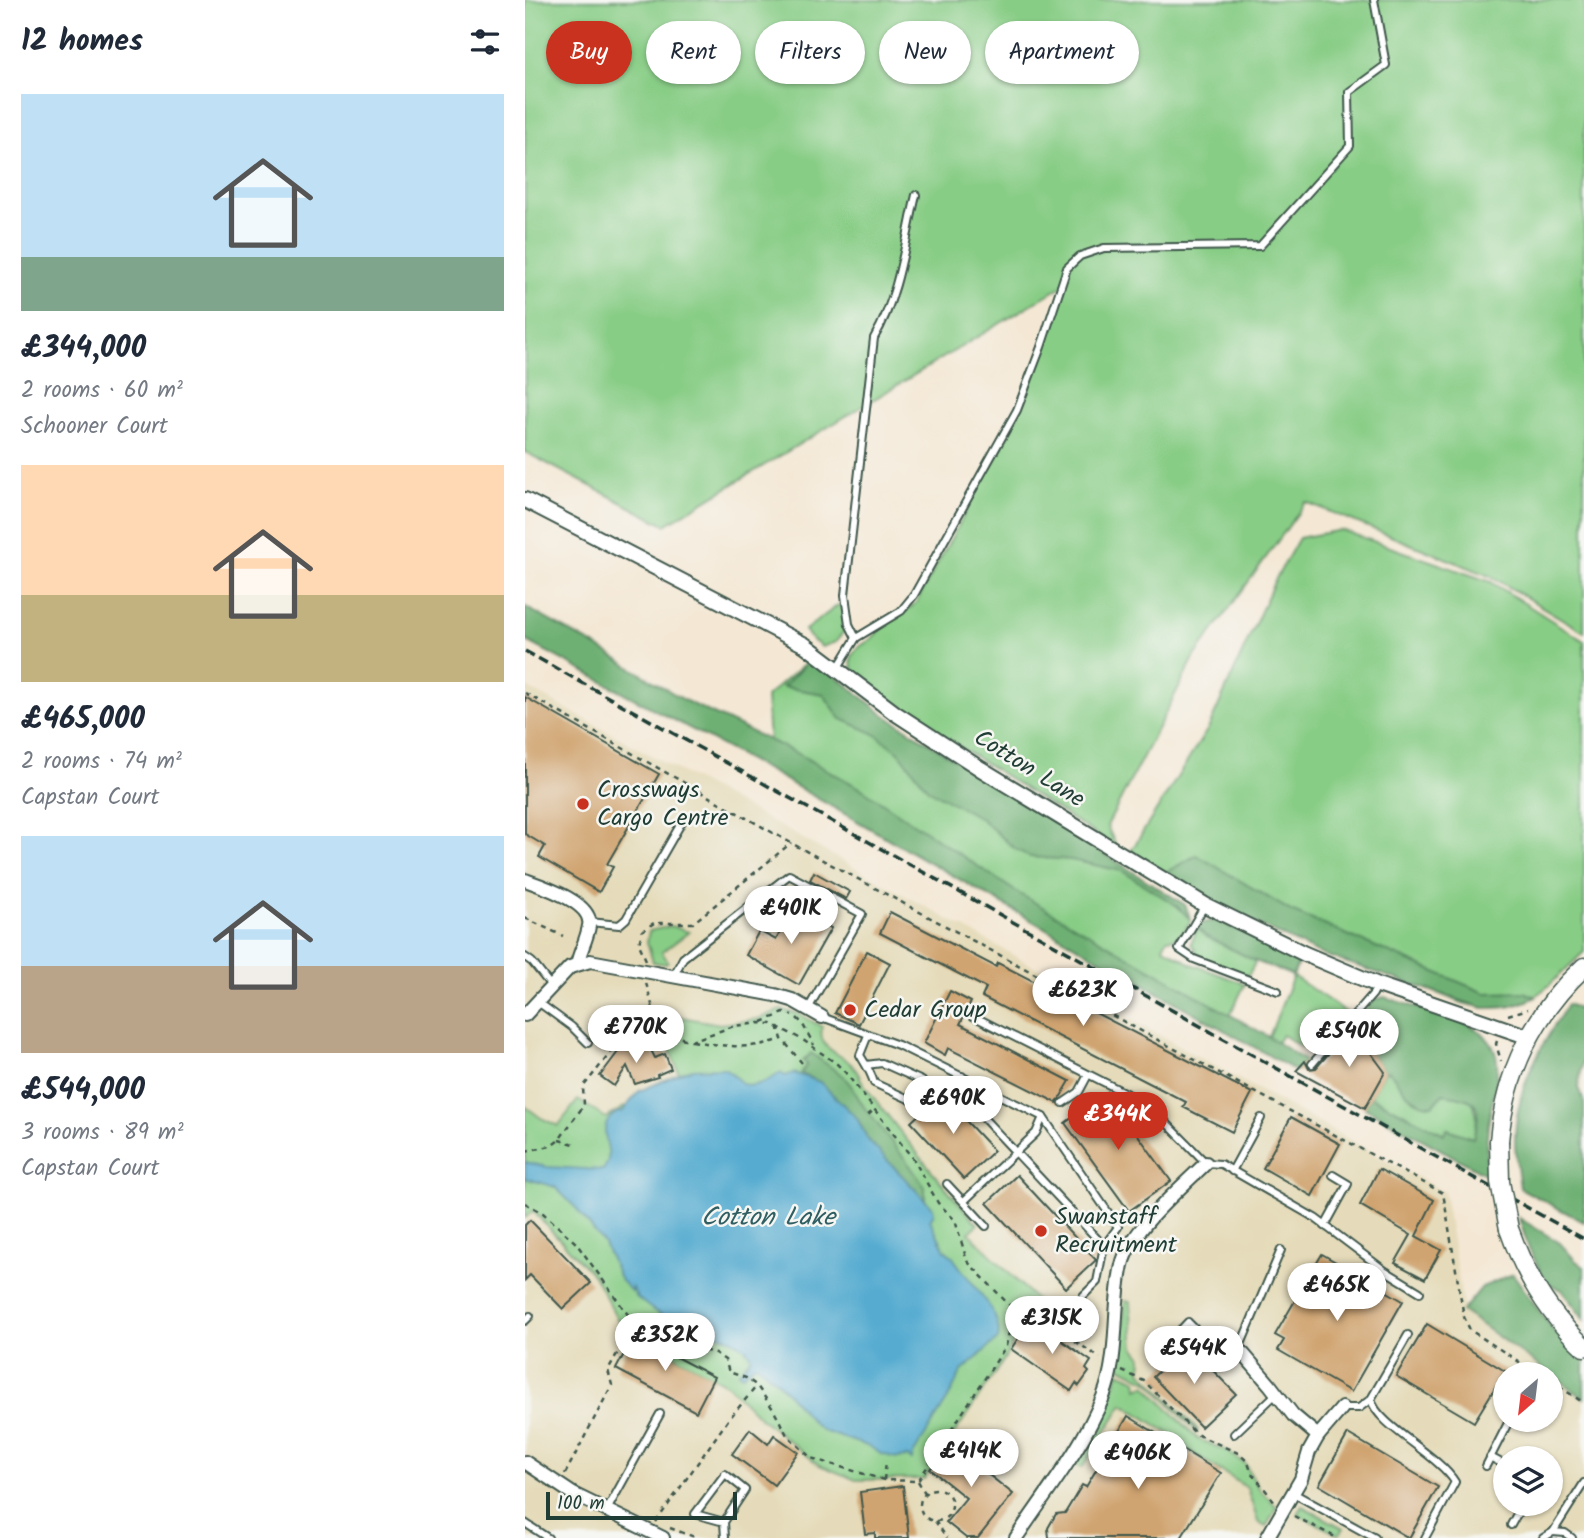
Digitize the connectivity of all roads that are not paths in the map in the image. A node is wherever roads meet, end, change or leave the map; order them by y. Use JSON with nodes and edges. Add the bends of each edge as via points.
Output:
{"nodes":[{"id":1,"x":1374,"y":0,"type":"edge"},
{"id":2,"x":916,"y":195,"type":"dead end"},
{"id":3,"x":525,"y":500,"type":"edge"},
{"id":4,"x":856,"y":638,"type":"junction"},
{"id":5,"x":837,"y":669,"type":"junction"},
{"id":6,"x":683,"y":820,"type":"dead end"},
{"id":7,"x":525,"y":880,"type":"edge"},
{"id":8,"x":1205,"y":905,"type":"junction"},
{"id":9,"x":590,"y":922,"type":"junction"},
{"id":10,"x":525,"y":957,"type":"edge"},
{"id":11,"x":577,"y":964,"type":"junction"},
{"id":12,"x":1584,"y":967,"type":"edge"},
{"id":13,"x":673,"y":977,"type":"junction"},
{"id":14,"x":1378,"y":985,"type":"junction"},
{"id":15,"x":551,"y":986,"type":"junction"},
{"id":16,"x":1278,"y":991,"type":"dead end"},
{"id":17,"x":538,"y":1002,"type":"junction"},
{"id":18,"x":809,"y":1009,"type":"junction"},
{"id":19,"x":525,"y":1015,"type":"edge"},
{"id":20,"x":973,"y":1016,"type":"dead end"},
{"id":21,"x":822,"y":1017,"type":"joint"},
{"id":22,"x":868,"y":1035,"type":"junction"},
{"id":23,"x":1529,"y":1037,"type":"junction"},
{"id":24,"x":589,"y":1043,"type":"dead end"},
{"id":25,"x":1312,"y":1064,"type":"dead end"},
{"id":26,"x":866,"y":1065,"type":"junction"},
{"id":27,"x":1088,"y":1075,"type":"junction"},
{"id":28,"x":962,"y":1076,"type":"junction"},
{"id":29,"x":1063,"y":1103,"type":"dead end"},
{"id":30,"x":1043,"y":1117,"type":"junction"},
{"id":31,"x":1261,"y":1118,"type":"dead end"},
{"id":32,"x":1015,"y":1153,"type":"junction"},
{"id":33,"x":1206,"y":1163,"type":"junction"},
{"id":34,"x":1232,"y":1171,"type":"junction"},
{"id":35,"x":1333,"y":1175,"type":"dead end"},
{"id":36,"x":947,"y":1184,"type":"dead end"},
{"id":37,"x":964,"y":1201,"type":"junction"},
{"id":38,"x":986,"y":1226,"type":"dead end"},
{"id":39,"x":1325,"y":1226,"type":"junction"},
{"id":40,"x":1104,"y":1246,"type":"junction"},
{"id":41,"x":1281,"y":1250,"type":"dead end"},
{"id":42,"x":1420,"y":1292,"type":"dead end"},
{"id":43,"x":1083,"y":1296,"type":"dead end"},
{"id":44,"x":1408,"y":1335,"type":"dead end"},
{"id":45,"x":1173,"y":1338,"type":"dead end"},
{"id":46,"x":1584,"y":1347,"type":"edge"},
{"id":47,"x":1239,"y":1349,"type":"junction"},
{"id":48,"x":1277,"y":1393,"type":"junction"},
{"id":49,"x":1371,"y":1399,"type":"junction"},
{"id":50,"x":1342,"y":1408,"type":"joint"},
{"id":51,"x":660,"y":1413,"type":"dead end"},
{"id":52,"x":1503,"y":1432,"type":"edge"},
{"id":53,"x":1234,"y":1434,"type":"dead end"},
{"id":54,"x":1318,"y":1436,"type":"junction"},
{"id":55,"x":1490,"y":1457,"type":"junction"},
{"id":56,"x":1493,"y":1459,"type":"edge"},
{"id":57,"x":525,"y":1462,"type":"edge"},
{"id":58,"x":1486,"y":1466,"type":"dead end"},
{"id":59,"x":1584,"y":1483,"type":"edge"},
{"id":60,"x":1293,"y":1493,"type":"junction"},
{"id":61,"x":606,"y":1512,"type":"junction"},
{"id":62,"x":1516,"y":1516,"type":"edge"},
{"id":63,"x":724,"y":1522,"type":"junction"},
{"id":64,"x":525,"y":1523,"type":"edge"},
{"id":65,"x":1511,"y":1525,"type":"dead end"},
{"id":66,"x":1553,"y":1532,"type":"junction"},
{"id":67,"x":548,"y":1538,"type":"edge"},
{"id":68,"x":663,"y":1538,"type":"edge"},
{"id":69,"x":725,"y":1538,"type":"edge"},
{"id":70,"x":1016,"y":1538,"type":"edge"},
{"id":71,"x":1267,"y":1538,"type":"edge"},
{"id":72,"x":1375,"y":1538,"type":"edge"},
{"id":73,"x":1425,"y":1538,"type":"edge"},
{"id":74,"x":1543,"y":1538,"type":"edge"},
{"id":75,"x":1571,"y":1538,"type":"edge"}],
"edges":[{"from":1,"to":4,"type":"lane","via":[[1386,65],[1349,92],[1350,146],[1260,246],[1104,248],[1080,256],[1067,268],[1017,410],[932,564],[904,608]]},
{"from":2,"to":4,"type":"lane","via":[[897,281],[874,338],[845,595]]},
{"from":3,"to":5,"type":"street","name":"Cotton Lane","via":[[805,645]]},
{"from":4,"to":5,"type":"lane"},
{"from":5,"to":8,"type":"street","name":"Cotton Lane","via":[[884,706],[981,769]]},
{"from":6,"to":9,"type":"lane","via":[[627,919],[619,925]]},
{"from":7,"to":9,"type":"street","via":[[568,898]]},
{"from":8,"to":14,"type":"street","name":"Cotton Lane"},
{"from":8,"to":16,"type":"lane","via":[[1179,949]]},
{"from":9,"to":11,"type":"street"},
{"from":10,"to":15,"type":"lane"},
{"from":11,"to":13,"type":"street","via":[[590,961]]},
{"from":11,"to":15,"type":"street"},
{"from":12,"to":23,"type":"main road","via":[[1549,1004]]},
{"from":13,"to":18,"type":"street","via":[[775,995]]},
{"from":13,"to":18,"type":"lane","via":[[683,958],[789,875],[862,914]]},
{"from":14,"to":23,"type":"street","name":"Cotton Lane"},
{"from":14,"to":25,"type":"lane"},
{"from":15,"to":17,"type":"street"},
{"from":17,"to":19,"type":"street"},
{"from":17,"to":24,"type":"lane"},
{"from":18,"to":21,"type":"street"},
{"from":20,"to":27,"type":"lane"},
{"from":21,"to":22,"type":"lane"},
{"from":22,"to":26,"type":"lane","via":[[860,1055]]},
{"from":22,"to":28,"type":"lane"},
{"from":23,"to":46,"type":"main road","bridge":true,"via":[[1505,1100],[1499,1141],[1500,1189],[1522,1264],[1539,1295]]},
{"from":26,"to":26,"type":"lane","via":[[874,1083],[913,1101],[922,1081],[882,1063]]},
{"from":27,"to":29,"type":"lane","via":[[1079,1092]]},
{"from":27,"to":33,"type":"lane","via":[[1149,1105]]},
{"from":28,"to":30,"type":"lane"},
{"from":28,"to":32,"type":"lane","via":[[958,1091]]},
{"from":30,"to":32,"type":"lane","via":[[1035,1133]]},
{"from":30,"to":40,"type":"lane","via":[[1118,1227]]},
{"from":31,"to":34,"type":"lane"},
{"from":32,"to":37,"type":"lane"},
{"from":32,"to":40,"type":"lane"},
{"from":33,"to":34,"type":"lane"},
{"from":33,"to":70,"type":"street","via":[[1130,1245],[1122,1263],[1113,1364],[1103,1398]]},
{"from":34,"to":39,"type":"lane"},
{"from":35,"to":39,"type":"lane","via":[[1348,1184]]},
{"from":36,"to":37,"type":"lane"},
{"from":37,"to":38,"type":"lane"},
{"from":39,"to":42,"type":"lane"},
{"from":40,"to":43,"type":"lane","via":[[1097,1282]]},
{"from":41,"to":47,"type":"lane"},
{"from":44,"to":49,"type":"lane"},
{"from":45,"to":47,"type":"lane","via":[[1188,1322],[1217,1352]]},
{"from":47,"to":48,"type":"street"},
{"from":48,"to":53,"type":"lane"},
{"from":48,"to":54,"type":"street","via":[[1293,1415]]},
{"from":49,"to":50,"type":"lane","via":[[1359,1408]]},
{"from":49,"to":73,"type":"lane","via":[[1377,1412],[1444,1467],[1455,1482]]},
{"from":50,"to":54,"type":"street"},
{"from":51,"to":61,"type":"lane"},
{"from":52,"to":55,"type":"lane"},
{"from":54,"to":60,"type":"street"},
{"from":55,"to":56,"type":"lane"},
{"from":55,"to":58,"type":"lane"},
{"from":57,"to":61,"type":"street"},
{"from":59,"to":66,"type":"lane"},
{"from":60,"to":71,"type":"street"},
{"from":60,"to":72,"type":"lane"},
{"from":61,"to":68,"type":"street"},
{"from":62,"to":65,"type":"lane"},
{"from":63,"to":63,"type":"lane","via":[[745,1490],[725,1474],[695,1514]]},
{"from":63,"to":69,"type":"lane"},
{"from":64,"to":67,"type":"lane"},
{"from":66,"to":74,"type":"lane"},
{"from":66,"to":75,"type":"lane"}]}
